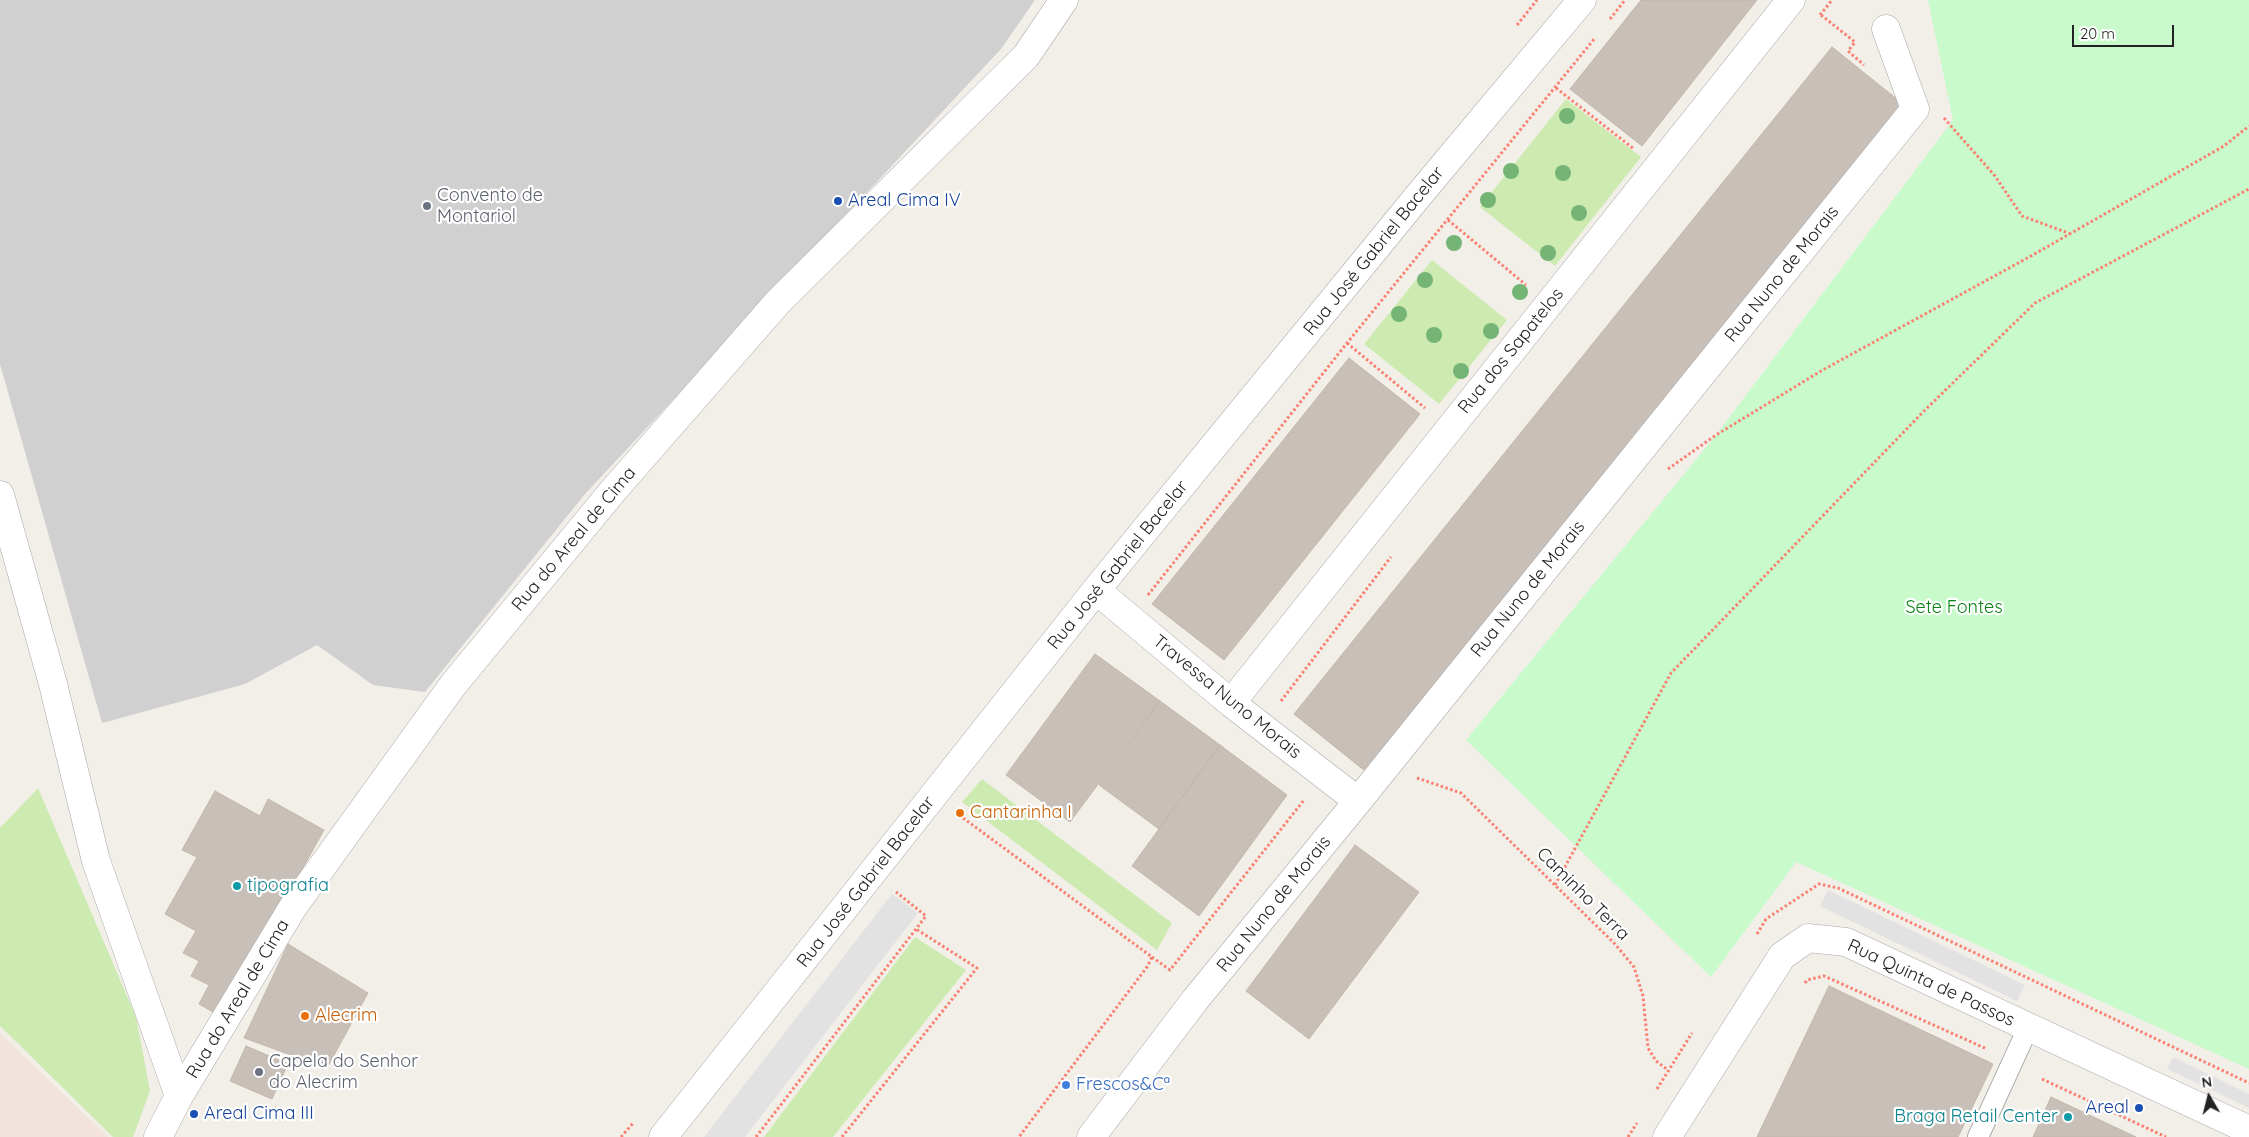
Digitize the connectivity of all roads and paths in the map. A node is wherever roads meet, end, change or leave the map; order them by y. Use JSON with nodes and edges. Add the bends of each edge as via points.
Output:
{"nodes":[{"id":1,"x":1064,"y":0,"type":"edge"},
{"id":2,"x":1582,"y":0,"type":"edge"},
{"id":3,"x":1625,"y":0,"type":"edge"},
{"id":4,"x":1791,"y":0,"type":"edge"},
{"id":5,"x":1832,"y":0,"type":"edge"},
{"id":6,"x":1608,"y":22,"type":"dead end"},
{"id":7,"x":1886,"y":29,"type":"dead end"},
{"id":8,"x":1596,"y":37,"type":"dead end"},
{"id":9,"x":1848,"y":51,"type":"dead end"},
{"id":10,"x":1556,"y":88,"type":"junction"},
{"id":11,"x":1939,"y":111,"type":"dead end"},
{"id":12,"x":2249,"y":126,"type":"edge"},
{"id":13,"x":1637,"y":152,"type":"dead end"},
{"id":14,"x":2249,"y":189,"type":"edge"},
{"id":15,"x":1448,"y":220,"type":"junction"},
{"id":16,"x":2071,"y":234,"type":"junction"},
{"id":17,"x":1528,"y":286,"type":"dead end"},
{"id":18,"x":1347,"y":343,"type":"junction"},
{"id":19,"x":1427,"y":410,"type":"dead end"},
{"id":20,"x":1660,"y":475,"type":"dead end"},
{"id":21,"x":0,"y":496,"type":"edge"},
{"id":22,"x":1096,"y":590,"type":"junction"},
{"id":23,"x":1142,"y":603,"type":"dead end"},
{"id":24,"x":1231,"y":703,"type":"junction"},
{"id":25,"x":1421,"y":778,"type":"dead end"},
{"id":26,"x":1306,"y":797,"type":"dead end"},
{"id":27,"x":1358,"y":802,"type":"junction"},
{"id":28,"x":954,"y":811,"type":"dead end"},
{"id":29,"x":895,"y":884,"type":"dead end"},
{"id":30,"x":1555,"y":885,"type":"junction"},
{"id":31,"x":916,"y":929,"type":"junction"},
{"id":32,"x":1152,"y":957,"type":"junction"},
{"id":33,"x":1801,"y":988,"type":"dead end"},
{"id":34,"x":2028,"y":1028,"type":"junction"},
{"id":35,"x":1986,"y":1050,"type":"dead end"},
{"id":36,"x":1668,"y":1070,"type":"dead end"},
{"id":37,"x":2042,"y":1079,"type":"dead end"},
{"id":38,"x":179,"y":1096,"type":"junction"},
{"id":39,"x":2249,"y":1130,"type":"edge"},
{"id":40,"x":158,"y":1137,"type":"edge"},
{"id":41,"x":663,"y":1137,"type":"edge"},
{"id":42,"x":756,"y":1137,"type":"edge"},
{"id":43,"x":842,"y":1137,"type":"edge"},
{"id":44,"x":1019,"y":1137,"type":"edge"},
{"id":45,"x":1091,"y":1137,"type":"edge"},
{"id":46,"x":1667,"y":1137,"type":"edge"},
{"id":47,"x":1978,"y":1137,"type":"edge"},
{"id":48,"x":2166,"y":1137,"type":"edge"}],
"edges":[{"from":1,"to":38,"type":"street","name":"Rua do Areal de Cima","via":[[1026,56],[778,302],[612,492],[452,685],[294,907]]},
{"from":2,"to":22,"type":"street","name":"Rua José Gabriel Bacelar"},
{"from":3,"to":6,"type":"path"},
{"from":4,"to":24,"type":"street","name":"Rua dos Sapatelos"},
{"from":5,"to":9,"type":"path","via":[[1821,15],[1855,42]]},
{"from":7,"to":27,"type":"street","name":"Rua Nuno de Morais","via":[[1914,109]]},
{"from":8,"to":10,"type":"path"},
{"from":10,"to":13,"type":"path"},
{"from":10,"to":15,"type":"path"},
{"from":11,"to":16,"type":"path","via":[[1994,176],[2022,216]]},
{"from":12,"to":16,"type":"path","via":[[2224,146]]},
{"from":14,"to":30,"type":"path","via":[[2035,303],[1924,411],[1671,673]]},
{"from":15,"to":17,"type":"path"},
{"from":15,"to":18,"type":"path"},
{"from":16,"to":20,"type":"path","via":[[1821,371],[1716,435]]},
{"from":18,"to":19,"type":"path"},
{"from":18,"to":23,"type":"path"},
{"from":21,"to":38,"type":"street","via":[[53,684],[96,861]]},
{"from":22,"to":24,"type":"street","name":"Travessa Nuno Morais"},
{"from":22,"to":41,"type":"street","name":"Rua José Gabriel Bacelar"},
{"from":24,"to":27,"type":"street","name":"Travessa Nuno Morais"},
{"from":25,"to":30,"type":"path","name":"Caminho Terra","via":[[1461,793]]},
{"from":26,"to":32,"type":"path","via":[[1170,970]]},
{"from":27,"to":45,"type":"street","name":"Rua Nuno de Morais","via":[[1195,1000]]},
{"from":28,"to":32,"type":"path"},
{"from":29,"to":31,"type":"path","via":[[894,890],[926,916]]},
{"from":30,"to":36,"type":"path","name":"Caminho Terra","via":[[1615,944],[1634,968],[1643,996],[1648,1048],[1656,1061]]},
{"from":31,"to":42,"type":"path"},
{"from":31,"to":43,"type":"path","via":[[977,968]]},
{"from":32,"to":44,"type":"path","via":[[1148,967]]},
{"from":33,"to":35,"type":"path","via":[[1807,980],[1824,976]]},
{"from":34,"to":39,"type":"street","name":"Rua Quinta de Passos"},
{"from":34,"to":46,"type":"street","name":"Rua Quinta de Passos","via":[[1846,942],[1808,938],[1782,956]]},
{"from":34,"to":47,"type":"lane"},
{"from":37,"to":48,"type":"path"},
{"from":38,"to":40,"type":"street","name":"Rua do Areal de Cima"}]}
